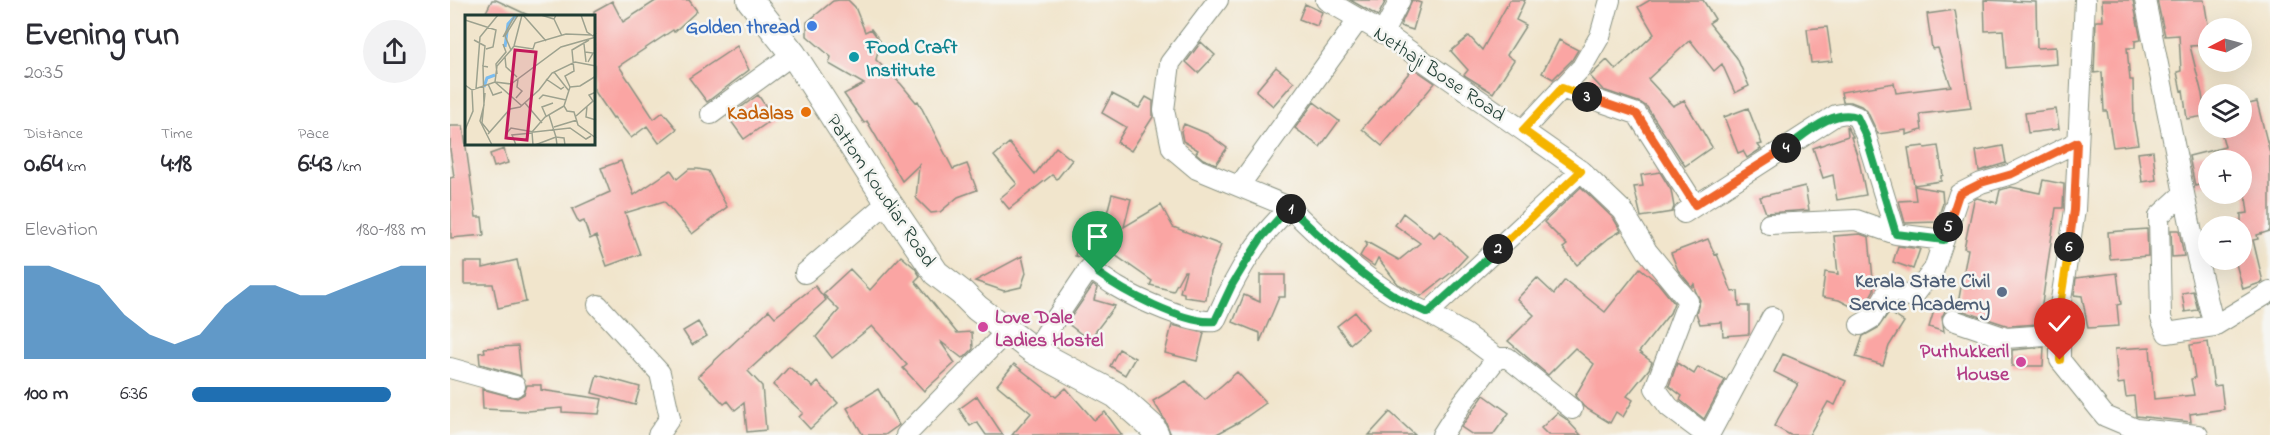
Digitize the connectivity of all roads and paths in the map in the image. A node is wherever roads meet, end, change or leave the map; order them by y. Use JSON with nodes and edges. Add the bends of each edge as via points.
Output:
{"nodes":[{"id":1,"x":750,"y":0,"type":"edge"},
{"id":2,"x":1218,"y":0,"type":"edge"},
{"id":3,"x":1326,"y":0,"type":"edge"},
{"id":4,"x":1400,"y":0,"type":"edge"},
{"id":5,"x":1610,"y":0,"type":"edge"},
{"id":6,"x":2085,"y":0,"type":"edge"},
{"id":7,"x":2145,"y":0,"type":"edge"},
{"id":8,"x":1359,"y":19,"type":"junction"},
{"id":9,"x":1383,"y":33,"type":"junction"},
{"id":10,"x":793,"y":54,"type":"junction"},
{"id":11,"x":1562,"y":88,"type":"junction"},
{"id":12,"x":711,"y":114,"type":"dead end"},
{"id":13,"x":1523,"y":130,"type":"junction"},
{"id":14,"x":2077,"y":142,"type":"junction"},
{"id":15,"x":1581,"y":171,"type":"junction"},
{"id":16,"x":1239,"y":186,"type":"junction"},
{"id":17,"x":2184,"y":193,"type":"junction"},
{"id":18,"x":888,"y":202,"type":"junction"},
{"id":19,"x":1289,"y":207,"type":"junction"},
{"id":20,"x":1769,"y":224,"type":"dead end"},
{"id":21,"x":1896,"y":234,"type":"junction"},
{"id":22,"x":1944,"y":240,"type":"junction"},
{"id":23,"x":805,"y":273,"type":"dead end"},
{"id":24,"x":2270,"y":292,"type":"edge"},
{"id":25,"x":598,"y":304,"type":"dead end"},
{"id":26,"x":1428,"y":313,"type":"junction"},
{"id":27,"x":1772,"y":317,"type":"dead end"},
{"id":28,"x":1953,"y":320,"type":"dead end"},
{"id":29,"x":1860,"y":325,"type":"dead end"},
{"id":30,"x":2214,"y":326,"type":"junction"},
{"id":31,"x":1008,"y":330,"type":"junction"},
{"id":32,"x":2060,"y":334,"type":"junction"},
{"id":33,"x":1034,"y":351,"type":"junction"},
{"id":34,"x":1497,"y":358,"type":"junction"},
{"id":35,"x":450,"y":368,"type":"edge"},
{"id":36,"x":515,"y":386,"type":"dead end"},
{"id":37,"x":1572,"y":409,"type":"dead end"},
{"id":38,"x":658,"y":435,"type":"edge"},
{"id":39,"x":906,"y":435,"type":"edge"},
{"id":40,"x":1156,"y":435,"type":"edge"},
{"id":41,"x":1442,"y":435,"type":"edge"},
{"id":42,"x":1707,"y":435,"type":"edge"},
{"id":43,"x":2198,"y":435,"type":"edge"}],
"edges":[{"from":1,"to":10,"type":"main road","name":"Pattom Kowdiar Road"},
{"from":2,"to":16,"type":"street","via":[[1170,63],[1164,110],[1173,148],[1197,169]]},
{"from":3,"to":8,"type":"street","name":"Nethaji Bose Road"},
{"from":4,"to":9,"type":"street"},
{"from":5,"to":11,"type":"street","via":[[1600,36],[1582,67]]},
{"from":6,"to":14,"type":"street"},
{"from":7,"to":17,"type":"street"},
{"from":8,"to":9,"type":"street","name":"Nethaji Bose Road"},
{"from":8,"to":16,"type":"street"},
{"from":9,"to":13,"type":"street","name":"Nethaji Bose Road"},
{"from":10,"to":12,"type":"street"},
{"from":10,"to":18,"type":"main road","name":"Pattom Kowdiar Road"},
{"from":11,"to":13,"type":"street"},
{"from":11,"to":21,"type":"street","via":[[1637,114],[1690,209],[1836,115],[1847,113],[1857,117]]},
{"from":13,"to":15,"type":"street","name":"Nethaji Bose Road"},
{"from":14,"to":22,"type":"street","via":[[2012,174],[1959,194]]},
{"from":14,"to":32,"type":"street","via":[[2074,210],[2060,306]]},
{"from":15,"to":26,"type":"street"},
{"from":15,"to":42,"type":"street","name":"Nethaji Bose Road","via":[[1623,211],[1647,251],[1688,301],[1655,388],[1669,407]]},
{"from":16,"to":19,"type":"street"},
{"from":17,"to":30,"type":"street"},
{"from":17,"to":30,"type":"street","via":[[2159,216],[2161,318],[2167,333]]},
{"from":18,"to":23,"type":"street"},
{"from":18,"to":31,"type":"main road","name":"Pattom Kowdiar Road","via":[[936,273]]},
{"from":19,"to":26,"type":"street","via":[[1358,271],[1405,304]]},
{"from":19,"to":33,"type":"street","via":[[1262,237],[1215,321],[1176,314],[1117,287],[1089,269]]},
{"from":20,"to":21,"type":"street","via":[[1856,220]]},
{"from":21,"to":22,"type":"street"},
{"from":22,"to":29,"type":"street","via":[[1934,269],[1913,297],[1889,289],[1872,318]]},
{"from":24,"to":30,"type":"street"},
{"from":25,"to":38,"type":"street","via":[[660,373],[670,418]]},
{"from":26,"to":34,"type":"street","via":[[1465,333]]},
{"from":27,"to":42,"type":"street"},
{"from":28,"to":32,"type":"street","via":[[2006,338]]},
{"from":31,"to":33,"type":"main road","name":"Pattom Kowdiar Road"},
{"from":31,"to":39,"type":"street"},
{"from":32,"to":43,"type":"street","via":[[2060,360],[2105,416],[2136,429]]},
{"from":33,"to":40,"type":"main road","name":"Pattom Kowdiar Road","via":[[1116,395]]},
{"from":34,"to":37,"type":"street","via":[[1508,357]]},
{"from":34,"to":41,"type":"street"},
{"from":35,"to":36,"type":"street"}]}
